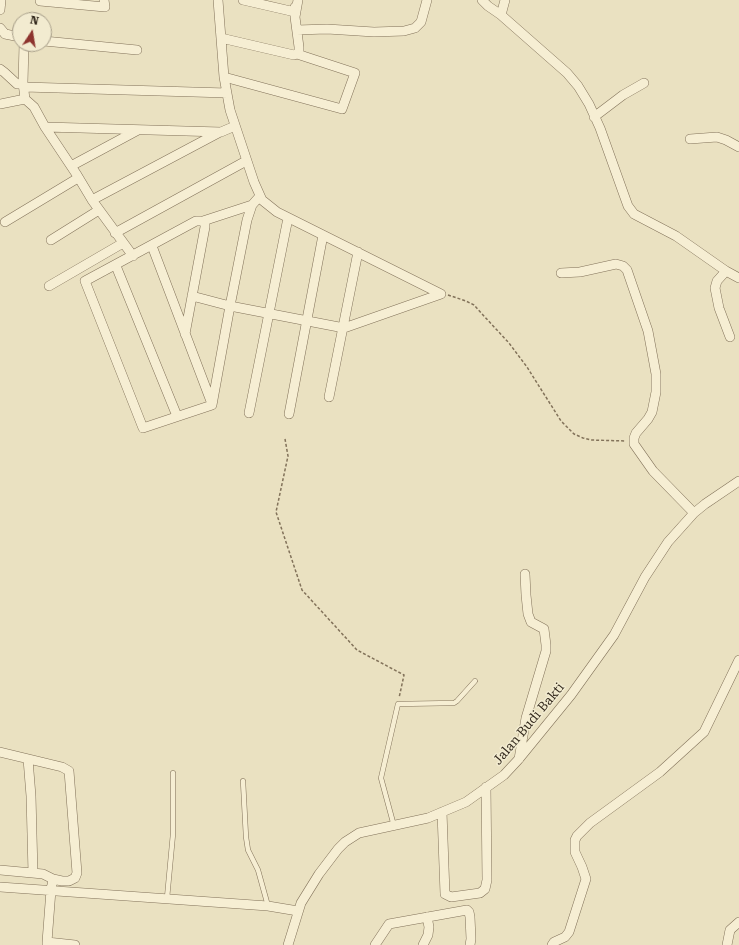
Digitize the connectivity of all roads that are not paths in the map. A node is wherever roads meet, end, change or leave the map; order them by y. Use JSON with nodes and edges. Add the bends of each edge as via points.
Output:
{"nodes":[{"id":1,"x":1,"y":0,"type":"edge"},
{"id":2,"x":38,"y":0,"type":"edge"},
{"id":3,"x":104,"y":0,"type":"edge"},
{"id":4,"x":218,"y":0,"type":"edge"},
{"id":5,"x":243,"y":0,"type":"edge"},
{"id":6,"x":294,"y":0,"type":"edge"},
{"id":7,"x":298,"y":0,"type":"edge"},
{"id":8,"x":427,"y":0,"type":"edge"},
{"id":9,"x":482,"y":0,"type":"edge"},
{"id":10,"x":505,"y":0,"type":"edge"},
{"id":11,"x":254,"y":1,"type":"edge"},
{"id":12,"x":0,"y":10,"type":"edge"},
{"id":13,"x":295,"y":12,"type":"junction"},
{"id":14,"x":501,"y":15,"type":"junction"},
{"id":15,"x":0,"y":28,"type":"edge"},
{"id":16,"x":297,"y":30,"type":"junction"},
{"id":17,"x":12,"y":35,"type":"edge"},
{"id":18,"x":221,"y":38,"type":"junction"},
{"id":19,"x":52,"y":42,"type":"edge"},
{"id":20,"x":137,"y":50,"type":"dead end"},
{"id":21,"x":24,"y":52,"type":"edge"},
{"id":22,"x":297,"y":54,"type":"junction"},
{"id":23,"x":0,"y":69,"type":"edge"},
{"id":24,"x":224,"y":77,"type":"junction"},
{"id":25,"x":644,"y":83,"type":"dead end"},
{"id":26,"x":23,"y":85,"type":"junction"},
{"id":27,"x":227,"y":93,"type":"junction"},
{"id":28,"x":25,"y":99,"type":"junction"},
{"id":29,"x":0,"y":104,"type":"edge"},
{"id":30,"x":594,"y":117,"type":"junction"},
{"id":31,"x":235,"y":126,"type":"junction"},
{"id":32,"x":45,"y":127,"type":"junction"},
{"id":33,"x":140,"y":130,"type":"junction"},
{"id":34,"x":221,"y":132,"type":"junction"},
{"id":35,"x":690,"y":139,"type":"dead end"},
{"id":36,"x":739,"y":147,"type":"edge"},
{"id":37,"x":246,"y":161,"type":"junction"},
{"id":38,"x":71,"y":166,"type":"junction"},
{"id":39,"x":78,"y":178,"type":"junction"},
{"id":40,"x":260,"y":196,"type":"junction"},
{"id":41,"x":92,"y":200,"type":"junction"},
{"id":42,"x":252,"y":205,"type":"junction"},
{"id":43,"x":99,"y":210,"type":"junction"},
{"id":44,"x":288,"y":218,"type":"junction"},
{"id":45,"x":6,"y":222,"type":"dead end"},
{"id":46,"x":203,"y":222,"type":"junction"},
{"id":47,"x":115,"y":233,"type":"junction"},
{"id":48,"x":323,"y":234,"type":"junction"},
{"id":49,"x":51,"y":240,"type":"dead end"},
{"id":50,"x":123,"y":243,"type":"junction"},
{"id":51,"x":152,"y":246,"type":"junction"},
{"id":52,"x":358,"y":252,"type":"junction"},
{"id":53,"x":133,"y":256,"type":"junction"},
{"id":54,"x":116,"y":266,"type":"junction"},
{"id":55,"x":726,"y":271,"type":"junction"},
{"id":56,"x":561,"y":273,"type":"dead end"},
{"id":57,"x":739,"y":278,"type":"edge"},
{"id":58,"x":49,"y":286,"type":"dead end"},
{"id":59,"x":192,"y":296,"type":"junction"},
{"id":60,"x":230,"y":306,"type":"junction"},
{"id":61,"x":268,"y":313,"type":"junction"},
{"id":62,"x":306,"y":321,"type":"junction"},
{"id":63,"x":344,"y":328,"type":"junction"},
{"id":64,"x":185,"y":334,"type":"junction"},
{"id":65,"x":730,"y":337,"type":"dead end"},
{"id":66,"x":330,"y":397,"type":"dead end"},
{"id":67,"x":212,"y":405,"type":"junction"},
{"id":68,"x":249,"y":413,"type":"dead end"},
{"id":69,"x":289,"y":414,"type":"dead end"},
{"id":70,"x":177,"y":416,"type":"junction"},
{"id":71,"x":739,"y":481,"type":"edge"},
{"id":72,"x":694,"y":513,"type":"junction"},
{"id":73,"x":525,"y":574,"type":"dead end"},
{"id":74,"x":739,"y":660,"type":"edge"},
{"id":75,"x":735,"y":679,"type":"edge"},
{"id":76,"x":475,"y":681,"type":"dead end"},
{"id":77,"x":0,"y":752,"type":"edge"},
{"id":78,"x":28,"y":759,"type":"junction"},
{"id":79,"x":518,"y":760,"type":"junction"},
{"id":80,"x":173,"y":773,"type":"dead end"},
{"id":81,"x":243,"y":780,"type":"dead end"},
{"id":82,"x":486,"y":787,"type":"junction"},
{"id":83,"x":442,"y":812,"type":"junction"},
{"id":84,"x":394,"y":826,"type":"junction"},
{"id":85,"x":0,"y":870,"type":"edge"},
{"id":86,"x":33,"y":873,"type":"junction"},
{"id":87,"x":54,"y":879,"type":"junction"},
{"id":88,"x":0,"y":887,"type":"edge"},
{"id":89,"x":51,"y":890,"type":"junction"},
{"id":90,"x":168,"y":898,"type":"junction"},
{"id":91,"x":268,"y":906,"type":"junction"},
{"id":92,"x":298,"y":911,"type":"junction"},
{"id":93,"x":427,"y":917,"type":"junction"},
{"id":94,"x":739,"y":922,"type":"edge"},
{"id":95,"x":47,"y":944,"type":"edge"},
{"id":96,"x":75,"y":945,"type":"edge"},
{"id":97,"x":288,"y":945,"type":"edge"},
{"id":98,"x":375,"y":945,"type":"edge"},
{"id":99,"x":423,"y":945,"type":"edge"},
{"id":100,"x":470,"y":945,"type":"edge"},
{"id":101,"x":552,"y":945,"type":"edge"},
{"id":102,"x":717,"y":945,"type":"edge"},
{"id":103,"x":728,"y":945,"type":"edge"}],
"edges":[{"from":1,"to":12,"type":"street"},
{"from":2,"to":3,"type":"street","via":[[105,7]]},
{"from":4,"to":18,"type":"street"},
{"from":5,"to":11,"type":"street"},
{"from":6,"to":13,"type":"street"},
{"from":7,"to":13,"type":"street"},
{"from":8,"to":16,"type":"street","via":[[421,22],[415,28],[404,31]]},
{"from":9,"to":14,"type":"street"},
{"from":10,"to":14,"type":"street"},
{"from":11,"to":13,"type":"street"},
{"from":13,"to":16,"type":"street"},
{"from":14,"to":30,"type":"street","via":[[567,73],[578,86]]},
{"from":15,"to":17,"type":"street","via":[[5,34]]},
{"from":16,"to":22,"type":"street","via":[[300,50]]},
{"from":18,"to":22,"type":"street"},
{"from":18,"to":24,"type":"street"},
{"from":19,"to":20,"type":"street"},
{"from":21,"to":26,"type":"street"},
{"from":22,"to":24,"type":"street","via":[[355,73],[342,109]]},
{"from":23,"to":26,"type":"street","via":[[17,84]]},
{"from":24,"to":27,"type":"street"},
{"from":25,"to":30,"type":"street"},
{"from":26,"to":27,"type":"street"},
{"from":26,"to":28,"type":"street"},
{"from":27,"to":31,"type":"street"},
{"from":28,"to":29,"type":"street"},
{"from":28,"to":32,"type":"street","via":[[34,107]]},
{"from":30,"to":55,"type":"street","via":[[628,206],[634,214],[676,236]]},
{"from":31,"to":34,"type":"street"},
{"from":31,"to":37,"type":"street"},
{"from":32,"to":33,"type":"street"},
{"from":32,"to":38,"type":"street"},
{"from":33,"to":34,"type":"street"},
{"from":33,"to":38,"type":"street"},
{"from":34,"to":41,"type":"street"},
{"from":35,"to":36,"type":"street","via":[[717,137]]},
{"from":37,"to":40,"type":"street"},
{"from":37,"to":47,"type":"street"},
{"from":38,"to":39,"type":"street"},
{"from":39,"to":41,"type":"street"},
{"from":39,"to":45,"type":"street"},
{"from":40,"to":42,"type":"street"},
{"from":40,"to":44,"type":"street","via":[[270,207]]},
{"from":41,"to":43,"type":"street"},
{"from":42,"to":46,"type":"street"},
{"from":42,"to":60,"type":"street"},
{"from":43,"to":47,"type":"street"},
{"from":43,"to":49,"type":"street"},
{"from":44,"to":48,"type":"street"},
{"from":44,"to":61,"type":"street"},
{"from":46,"to":51,"type":"street","via":[[196,221]]},
{"from":46,"to":59,"type":"street","via":[[205,223]]},
{"from":47,"to":50,"type":"street"},
{"from":48,"to":52,"type":"street"},
{"from":48,"to":62,"type":"street"},
{"from":50,"to":53,"type":"street"},
{"from":50,"to":58,"type":"street"},
{"from":51,"to":53,"type":"street"},
{"from":51,"to":64,"type":"street"},
{"from":52,"to":63,"type":"street"},
{"from":52,"to":63,"type":"street","via":[[441,294]]},
{"from":53,"to":54,"type":"street"},
{"from":54,"to":70,"type":"street"},
{"from":54,"to":70,"type":"street","via":[[85,281],[143,428]]},
{"from":55,"to":57,"type":"street"},
{"from":55,"to":65,"type":"street","via":[[717,281],[716,292]]},
{"from":56,"to":72,"type":"street","via":[[580,272],[616,264],[623,266],[629,273],[648,331],[656,374],[652,412],[636,433],[634,441],[653,471]]},
{"from":59,"to":60,"type":"street"},
{"from":59,"to":64,"type":"street"},
{"from":60,"to":61,"type":"street"},
{"from":60,"to":67,"type":"street"},
{"from":61,"to":62,"type":"street"},
{"from":61,"to":68,"type":"street"},
{"from":62,"to":63,"type":"street"},
{"from":62,"to":69,"type":"street"},
{"from":63,"to":66,"type":"street"},
{"from":64,"to":67,"type":"street"},
{"from":67,"to":70,"type":"street"},
{"from":71,"to":72,"type":"street","name":"Jalan Budi Bakti"},
{"from":72,"to":79,"type":"street","name":"Jalan Budi Bakti","via":[[658,557],[614,636],[571,695]]},
{"from":73,"to":79,"type":"street","via":[[528,614],[531,622],[544,629],[546,651],[526,718]]},
{"from":74,"to":75,"type":"street"},
{"from":75,"to":101,"type":"street","via":[[704,732],[660,772],[590,823],[577,836],[575,852],[586,879],[569,932]]},
{"from":76,"to":84,"type":"lane","via":[[454,703],[398,704],[381,778]]},
{"from":77,"to":78,"type":"street"},
{"from":78,"to":86,"type":"street"},
{"from":78,"to":87,"type":"street","via":[[69,771],[77,873],[75,878],[69,881]]},
{"from":79,"to":82,"type":"street","name":"Jalan Budi Bakti","via":[[504,775]]},
{"from":80,"to":90,"type":"lane"},
{"from":81,"to":91,"type":"lane","via":[[248,850],[258,870]]},
{"from":82,"to":83,"type":"street","name":"Jalan Budi Bakti","via":[[466,802]]},
{"from":82,"to":83,"type":"street","via":[[487,880],[485,889],[480,894],[451,897],[445,894]]},
{"from":83,"to":84,"type":"street","name":"Jalan Budi Bakti"},
{"from":84,"to":92,"type":"street","name":"Jalan Budi Bakti","via":[[359,833],[345,842],[319,874]]},
{"from":85,"to":86,"type":"street"},
{"from":86,"to":87,"type":"street"},
{"from":87,"to":89,"type":"street"},
{"from":88,"to":89,"type":"street"},
{"from":89,"to":90,"type":"street"},
{"from":89,"to":95,"type":"street"},
{"from":90,"to":91,"type":"street"},
{"from":91,"to":92,"type":"street"},
{"from":92,"to":97,"type":"street","name":"Jalan Budi Bakti"},
{"from":93,"to":98,"type":"street","via":[[389,924]]},
{"from":93,"to":99,"type":"street","via":[[428,935]]},
{"from":93,"to":100,"type":"street","via":[[467,910],[470,917]]},
{"from":94,"to":103,"type":"street","via":[[730,930]]},
{"from":95,"to":96,"type":"street"},
{"from":102,"to":103,"type":"street"}]}
